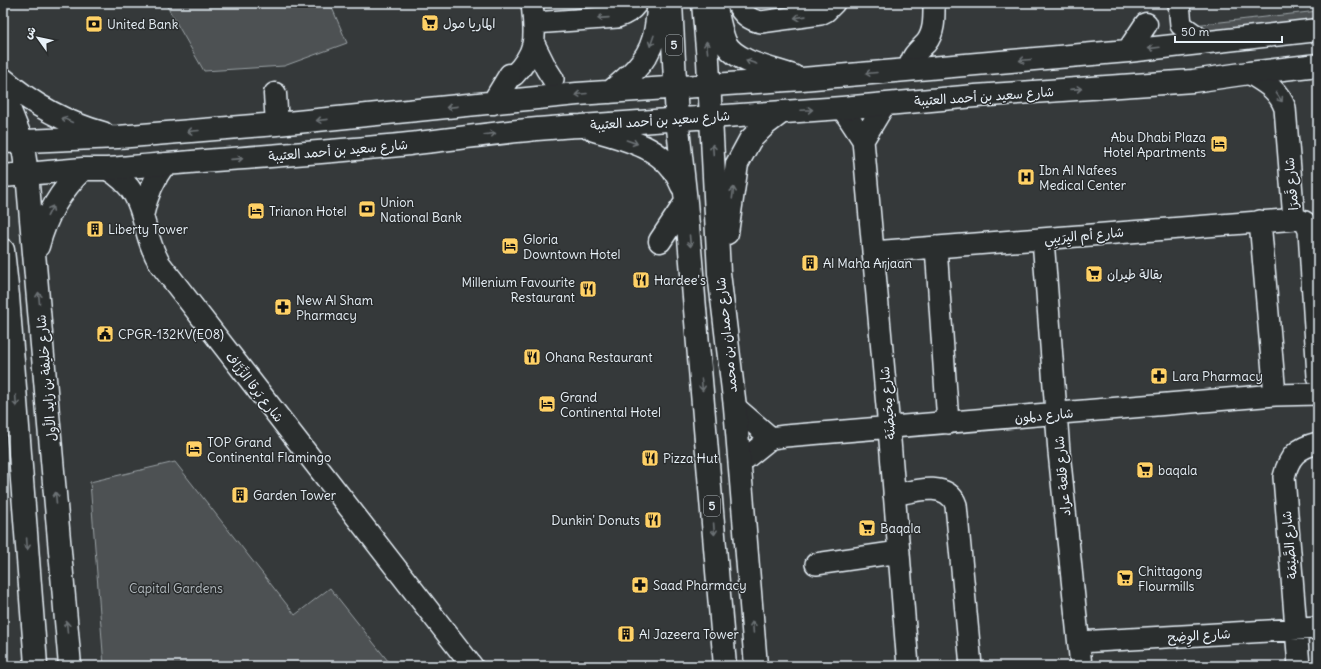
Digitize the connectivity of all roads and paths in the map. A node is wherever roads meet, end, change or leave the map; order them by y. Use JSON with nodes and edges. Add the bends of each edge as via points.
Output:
{"nodes":[{"id":1,"x":637,"y":3,"type":"edge"},
{"id":2,"x":659,"y":3,"type":"edge"},
{"id":3,"x":671,"y":3,"type":"edge"},
{"id":4,"x":702,"y":3,"type":"edge"},
{"id":5,"x":715,"y":3,"type":"edge"},
{"id":6,"x":737,"y":3,"type":"edge"},
{"id":7,"x":834,"y":3,"type":"edge"},
{"id":8,"x":934,"y":3,"type":"edge"},
{"id":9,"x":1178,"y":3,"type":"edge"},
{"id":10,"x":533,"y":13,"type":"edge"},
{"id":11,"x":1146,"y":24,"type":"dead end"},
{"id":12,"x":1314,"y":29,"type":"edge"},
{"id":13,"x":1203,"y":43,"type":"junction"},
{"id":14,"x":534,"y":44,"type":"junction"},
{"id":15,"x":1128,"y":51,"type":"junction"},
{"id":16,"x":1316,"y":67,"type":"edge"},
{"id":17,"x":909,"y":69,"type":"junction"},
{"id":18,"x":1249,"y":73,"type":"junction"},
{"id":19,"x":512,"y":75,"type":"joint"},
{"id":20,"x":3,"y":79,"type":"edge"},
{"id":21,"x":553,"y":79,"type":"dead end"},
{"id":22,"x":802,"y":79,"type":"junction"},
{"id":23,"x":709,"y":86,"type":"junction"},
{"id":24,"x":676,"y":87,"type":"junction"},
{"id":25,"x":610,"y":92,"type":"junction"},
{"id":26,"x":3,"y":93,"type":"edge"},
{"id":27,"x":275,"y":94,"type":"dead end"},
{"id":28,"x":493,"y":103,"type":"junction"},
{"id":29,"x":884,"y":105,"type":"junction"},
{"id":30,"x":842,"y":108,"type":"junction"},
{"id":31,"x":782,"y":112,"type":"junction"},
{"id":32,"x":712,"y":116,"type":"junction"},
{"id":33,"x":677,"y":119,"type":"junction"},
{"id":34,"x":278,"y":124,"type":"junction"},
{"id":35,"x":581,"y":126,"type":"junction"},
{"id":36,"x":118,"y":137,"type":"junction"},
{"id":37,"x":863,"y":140,"type":"junction"},
{"id":38,"x":12,"y":142,"type":"edge"},
{"id":39,"x":165,"y":164,"type":"junction"},
{"id":40,"x":83,"y":168,"type":"junction"},
{"id":41,"x":107,"y":169,"type":"junction"},
{"id":42,"x":27,"y":173,"type":"junction"},
{"id":43,"x":3,"y":176,"type":"edge"},
{"id":44,"x":686,"y":199,"type":"junction"},
{"id":45,"x":143,"y":214,"type":"junction"},
{"id":46,"x":1294,"y":219,"type":"junction"},
{"id":47,"x":1260,"y":221,"type":"junction"},
{"id":48,"x":1043,"y":239,"type":"junction"},
{"id":49,"x":660,"y":241,"type":"dead end"},
{"id":50,"x":936,"y":247,"type":"junction"},
{"id":51,"x":3,"y":250,"type":"edge"},
{"id":52,"x":873,"y":252,"type":"junction"},
{"id":53,"x":35,"y":261,"type":"junction"},
{"id":54,"x":719,"y":273,"type":"junction"},
{"id":55,"x":1318,"y":376,"type":"edge"},
{"id":56,"x":1318,"y":394,"type":"edge"},
{"id":57,"x":1275,"y":395,"type":"junction"},
{"id":58,"x":734,"y":407,"type":"junction"},
{"id":59,"x":1056,"y":414,"type":"junction"},
{"id":60,"x":948,"y":423,"type":"junction"},
{"id":61,"x":889,"y":428,"type":"junction"},
{"id":62,"x":771,"y":438,"type":"junction"},
{"id":63,"x":1318,"y":443,"type":"edge"},
{"id":64,"x":740,"y":463,"type":"junction"},
{"id":65,"x":894,"y":494,"type":"junction"},
{"id":66,"x":898,"y":552,"type":"junction"},
{"id":67,"x":816,"y":564,"type":"dead end"},
{"id":68,"x":1318,"y":628,"type":"edge"},
{"id":69,"x":1296,"y":629,"type":"junction"},
{"id":70,"x":1079,"y":642,"type":"junction"},
{"id":71,"x":36,"y":666,"type":"edge"},
{"id":72,"x":70,"y":666,"type":"edge"},
{"id":73,"x":472,"y":666,"type":"edge"},
{"id":74,"x":725,"y":666,"type":"edge"},
{"id":75,"x":756,"y":666,"type":"edge"},
{"id":76,"x":908,"y":666,"type":"edge"},
{"id":77,"x":971,"y":666,"type":"edge"},
{"id":78,"x":1081,"y":666,"type":"edge"},
{"id":79,"x":1299,"y":666,"type":"edge"}],
"edges":[{"from":1,"to":10,"type":"street","one_way":true,"via":[[632,10],[617,17]]},
{"from":2,"to":25,"type":"main road","one_way":true,"via":[[653,40],[648,52],[633,71]]},
{"from":3,"to":24,"type":"main road","name":"شارع حمدان بن محمد","number":"5"},
{"from":23,"to":4,"type":"main road","name":"شارع حمدان بن محمد","one_way":true},
{"from":22,"to":5,"type":"main road","one_way":true,"via":[[749,62],[731,52]]},
{"from":7,"to":6,"type":"street","one_way":true,"via":[[820,14],[761,22],[753,21],[746,16]]},
{"from":8,"to":17,"type":"street","via":[[933,26],[926,42],[911,61]]},
{"from":9,"to":13,"type":"street","via":[[1181,25]]},
{"from":10,"to":14,"type":"street"},
{"from":11,"to":15,"type":"main road"},
{"from":12,"to":13,"type":"main road"},
{"from":13,"to":15,"type":"main road","one_way":true},
{"from":14,"to":19,"type":"street","via":[[526,61]]},
{"from":14,"to":21,"type":"street"},
{"from":15,"to":17,"type":"main road","one_way":true},
{"from":16,"to":18,"type":"main road","name":"شارع سعيد بن أحمد العتيبة"},
{"from":17,"to":22,"type":"main road","one_way":true},
{"from":29,"to":18,"type":"main road","name":"شارع سعيد بن أحمد العتيبة","one_way":true,"via":[[975,96],[1193,82]]},
{"from":18,"to":46,"type":"street","name":"شارع قَمرَا","one_way":true,"via":[[1271,87],[1285,108]]},
{"from":19,"to":28,"type":"main road"},
{"from":36,"to":20,"type":"main road","one_way":true,"via":[[95,131],[52,113]]},
{"from":22,"to":23,"type":"main road"},
{"from":23,"to":24,"type":"main road"},
{"from":23,"to":32,"type":"main road","name":"شارع حمدان بن محمد"},
{"from":24,"to":25,"type":"main road"},
{"from":24,"to":33,"type":"main road","name":"شارع حمدان بن محمد","number":"5"},
{"from":25,"to":28,"type":"main road","one_way":true},
{"from":26,"to":38,"type":"main road","name":"شارع خليفة بن زايد الأول"},
{"from":27,"to":34,"type":"main road"},
{"from":28,"to":34,"type":"main road","one_way":true},
{"from":29,"to":30,"type":"main road","name":"شارع سعيد بن أحمد العتيبة"},
{"from":29,"to":37,"type":"street"},
{"from":31,"to":30,"type":"main road","name":"شارع سعيد بن أحمد العتيبة","one_way":true},
{"from":30,"to":37,"type":"street","name":"شارع مِحَيصْنَة"},
{"from":31,"to":32,"type":"main road","name":"شارع سعيد بن أحمد العتيبة"},
{"from":54,"to":31,"type":"main road","one_way":true,"via":[[737,164],[750,140]]},
{"from":32,"to":33,"type":"main road","name":"شارع سعيد بن أحمد العتيبة"},
{"from":54,"to":32,"type":"main road","name":"شارع حمدان بن محمد","one_way":true},
{"from":33,"to":35,"type":"main road","name":"شارع سعيد بن أحمد العتيبة"},
{"from":33,"to":44,"type":"main road","name":"شارع حمدان بن محمد","number":"5"},
{"from":34,"to":36,"type":"main road","one_way":true},
{"from":39,"to":35,"type":"main road","name":"شارع سعيد بن أحمد العتيبة","one_way":true,"via":[[410,144],[547,127]]},
{"from":35,"to":44,"type":"main road","one_way":true,"via":[[655,152],[679,178]]},
{"from":36,"to":38,"type":"main road"},
{"from":37,"to":52,"type":"street","name":"شارع مِحَيصْنَة"},
{"from":38,"to":42,"type":"main road","name":"شارع خليفة بن زايد الأول"},
{"from":39,"to":41,"type":"main road","name":"شارع سعيد بن أحمد العتيبة"},
{"from":39,"to":45,"type":"street","name":"شارع بَرقا الزَّرَّاف","via":[[150,188]]},
{"from":40,"to":41,"type":"main road","name":"شارع سعيد بن أحمد العتيبة"},
{"from":40,"to":42,"type":"main road","name":"شارع سعيد بن أحمد العتيبة"},
{"from":53,"to":40,"type":"main road","one_way":true,"via":[[42,232],[54,204]]},
{"from":41,"to":45,"type":"street","name":"شارع بَرقا الزَّرَّاف","via":[[134,192]]},
{"from":42,"to":43,"type":"main road","name":"شارع سعيد بن أحمد العتيبة"},
{"from":42,"to":53,"type":"main road","name":"شارع خليفة بن زايد الأول"},
{"from":44,"to":49,"type":"main road"},
{"from":44,"to":74,"type":"main road","name":"شارع حمدان بن محمد","number":"5","one_way":true},
{"from":45,"to":73,"type":"street","name":"شارع بَرقا الزَّرَّاف","via":[[149,242],[160,264]]},
{"from":46,"to":47,"type":"street","name":"شارع أم اليِرَيبِي"},
{"from":46,"to":55,"type":"street","name":"شارع قَمرَا","via":[[1305,222],[1309,230]]},
{"from":47,"to":48,"type":"street","name":"شارع أم اليِرَيبِي"},
{"from":47,"to":57,"type":"street"},
{"from":48,"to":50,"type":"street","name":"شارع أم اليِرَيبِي"},
{"from":48,"to":59,"type":"street","name":"شارع قلعة عراد"},
{"from":50,"to":52,"type":"street","name":"شارع أم اليِرَيبِي"},
{"from":50,"to":60,"type":"street"},
{"from":51,"to":71,"type":"main road","one_way":true},
{"from":52,"to":61,"type":"street","name":"شارع مِحَيصْنَة"},
{"from":72,"to":53,"type":"main road","name":"شارع خليفة بن زايد الأول","one_way":true},
{"from":54,"to":58,"type":"main road","name":"شارع حمدان بن محمد"},
{"from":56,"to":57,"type":"street","name":"شارع دلمون"},
{"from":57,"to":59,"type":"street","name":"شارع دلمون"},
{"from":58,"to":62,"type":"street"},
{"from":58,"to":64,"type":"main road","name":"شارع حمدان بن محمد"},
{"from":59,"to":60,"type":"street","name":"شارع دلمون"},
{"from":59,"to":70,"type":"street","name":"شارع قلعة عراد"},
{"from":60,"to":61,"type":"street","name":"شارع دلمون"},
{"from":61,"to":62,"type":"street","name":"شارع دلمون"},
{"from":61,"to":65,"type":"street","name":"شارع مِحَيصْنَة"},
{"from":62,"to":64,"type":"street"},
{"from":63,"to":69,"type":"street","name":"شارع الصَّيْمَة","via":[[1304,447],[1294,454],[1287,464],[1284,477]]},
{"from":75,"to":64,"type":"main road","name":"شارع حمدان بن محمد","one_way":true},
{"from":65,"to":66,"type":"street","name":"شارع مِحَيصْنَة"},
{"from":65,"to":77,"type":"street","via":[[936,489],[950,494],[955,499]]},
{"from":66,"to":67,"type":"street"},
{"from":66,"to":76,"type":"street","name":"شارع مِحَيصْنَة"},
{"from":68,"to":69,"type":"street","name":"شارع الوِضِح"},
{"from":69,"to":70,"type":"street","name":"شارع الوِضِح"},
{"from":69,"to":79,"type":"street","name":"شارع الصَّيْمَة"},
{"from":70,"to":78,"type":"street","name":"شارع قلعة عراد"}]}
